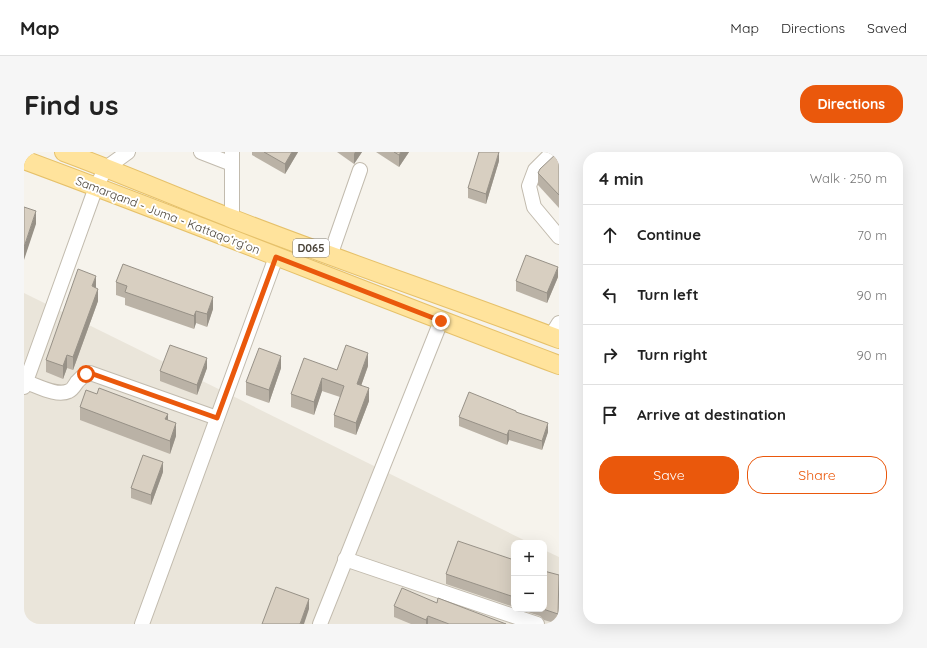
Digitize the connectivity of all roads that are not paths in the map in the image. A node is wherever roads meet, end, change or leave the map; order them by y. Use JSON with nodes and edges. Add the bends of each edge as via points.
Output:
{"nodes":[{"id":1,"x":64,"y":152,"type":"edge"},
{"id":2,"x":128,"y":152,"type":"edge"},
{"id":3,"x":201,"y":152,"type":"edge"},
{"id":4,"x":553,"y":152,"type":"edge"},
{"id":5,"x":232,"y":158,"type":"edge"},
{"id":6,"x":24,"y":160,"type":"edge"},
{"id":7,"x":106,"y":168,"type":"junction"},
{"id":8,"x":360,"y":170,"type":"dead end"},
{"id":9,"x":96,"y":186,"type":"junction"},
{"id":10,"x":232,"y":219,"type":"junction"},
{"id":11,"x":559,"y":237,"type":"edge"},
{"id":12,"x":330,"y":256,"type":"junction"},
{"id":13,"x":276,"y":257,"type":"junction"},
{"id":14,"x":441,"y":321,"type":"junction"},
{"id":15,"x":556,"y":333,"type":"edge"},
{"id":16,"x":559,"y":366,"type":"edge"},
{"id":17,"x":25,"y":385,"type":"edge"},
{"id":18,"x":217,"y":418,"type":"junction"},
{"id":19,"x":345,"y":559,"type":"junction"},
{"id":20,"x":142,"y":624,"type":"edge"},
{"id":21,"x":320,"y":624,"type":"edge"},
{"id":22,"x":537,"y":624,"type":"edge"}],
"edges":[{"from":1,"to":7,"type":"main road","name":"Samarqand - Juma - Kattaqo‘rg‘on","number":"D065"},
{"from":2,"to":7,"type":"street"},
{"from":3,"to":5,"type":"street"},
{"from":4,"to":11,"type":"street","via":[[535,170],[529,186],[534,207]]},
{"from":5,"to":10,"type":"street"},
{"from":6,"to":9,"type":"main road","name":"Samarqand - Juma - Kattaqo‘rg‘on","number":"D065"},
{"from":7,"to":9,"type":"street"},
{"from":7,"to":10,"type":"main road","name":"Samarqand - Juma - Kattaqo‘rg‘on","number":"D065"},
{"from":8,"to":12,"type":"street"},
{"from":9,"to":13,"type":"main road","name":"Samarqand - Juma - Kattaqo‘rg‘on","number":"D065"},
{"from":9,"to":17,"type":"street"},
{"from":10,"to":12,"type":"main road","name":"Samarqand - Juma - Kattaqo‘rg‘on","number":"D065"},
{"from":12,"to":15,"type":"main road","name":"Samarqand - Juma - Kattaqo‘rg‘on","number":"D065"},
{"from":13,"to":14,"type":"main road","name":"Samarqand - Juma - Kattaqo‘rg‘on","number":"D065"},
{"from":13,"to":18,"type":"street"},
{"from":14,"to":16,"type":"main road","name":"Samarqand - Juma - Kattaqo‘rg‘on","number":"D065"},
{"from":14,"to":19,"type":"street"},
{"from":17,"to":18,"type":"street","via":[[63,393],[70,391],[80,378],[90,373]]},
{"from":18,"to":20,"type":"street"},
{"from":19,"to":21,"type":"street"},
{"from":19,"to":22,"type":"street"}]}
